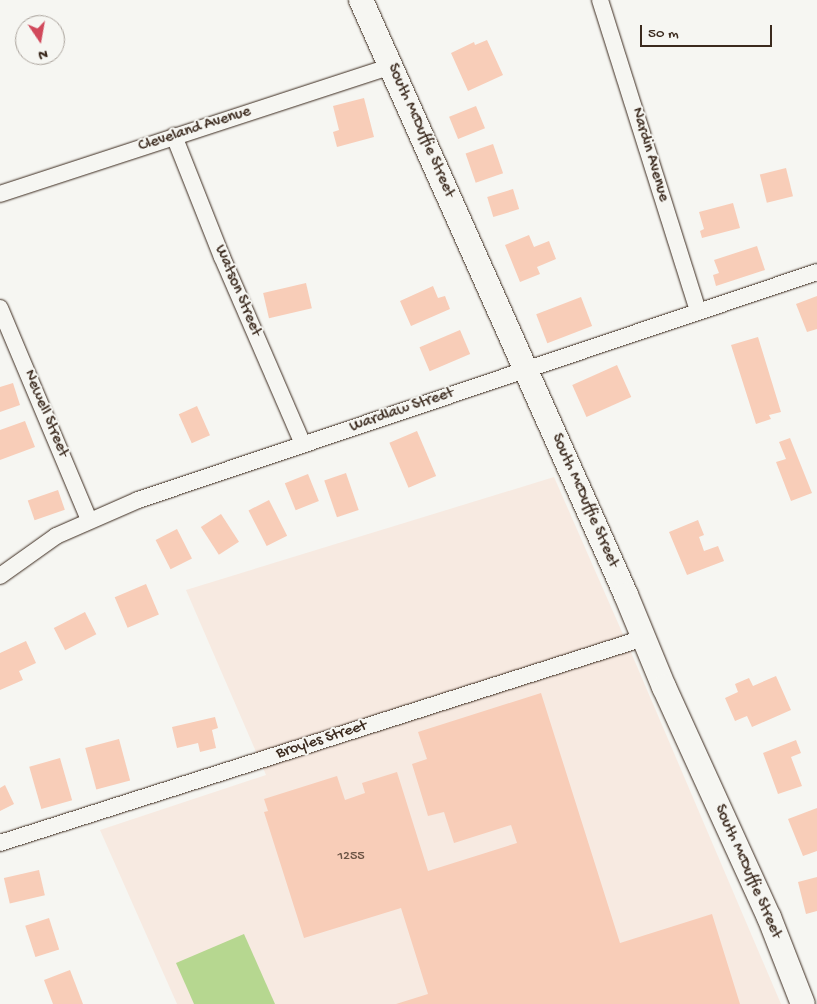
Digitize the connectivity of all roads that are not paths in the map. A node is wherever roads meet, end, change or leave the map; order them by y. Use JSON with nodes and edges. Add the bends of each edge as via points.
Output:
{"nodes":[{"id":1,"x":361,"y":0,"type":"edge"},
{"id":2,"x":600,"y":0,"type":"edge"},
{"id":3,"x":391,"y":66,"type":"junction"},
{"id":4,"x":174,"y":136,"type":"junction"},
{"id":5,"x":0,"y":194,"type":"edge"},
{"id":6,"x":817,"y":272,"type":"edge"},
{"id":7,"x":0,"y":308,"type":"edge"},
{"id":8,"x":698,"y":311,"type":"junction"},
{"id":9,"x":526,"y":370,"type":"junction"},
{"id":10,"x":303,"y":444,"type":"junction"},
{"id":11,"x":90,"y":520,"type":"junction"},
{"id":12,"x":0,"y":576,"type":"edge"},
{"id":13,"x":644,"y":638,"type":"junction"},
{"id":14,"x":0,"y":844,"type":"edge"},
{"id":15,"x":803,"y":1004,"type":"edge"}],
"edges":[{"from":1,"to":3,"type":"street","name":"South McDuffie Street"},
{"from":2,"to":8,"type":"street","name":"Nardin Avenue"},
{"from":3,"to":4,"type":"street","name":"Cleveland Avenue"},
{"from":3,"to":9,"type":"street","name":"South McDuffie Street"},
{"from":4,"to":5,"type":"street","name":"Cleveland Avenue"},
{"from":4,"to":10,"type":"street","name":"Watson Street"},
{"from":6,"to":8,"type":"street","name":"Wardlaw Street"},
{"from":7,"to":11,"type":"street","name":"Newell Street"},
{"from":8,"to":9,"type":"street","name":"Wardlaw Street"},
{"from":9,"to":10,"type":"street","name":"Wardlaw Street"},
{"from":9,"to":13,"type":"street","name":"South McDuffie Street"},
{"from":10,"to":11,"type":"street","name":"Wardlaw Street","via":[[138,500]]},
{"from":11,"to":12,"type":"street","name":"Wardlaw Street","via":[[56,536]]},
{"from":13,"to":14,"type":"street","name":"Broyles Street"},
{"from":13,"to":15,"type":"street","name":"South McDuffie Street","via":[[768,917]]}]}
